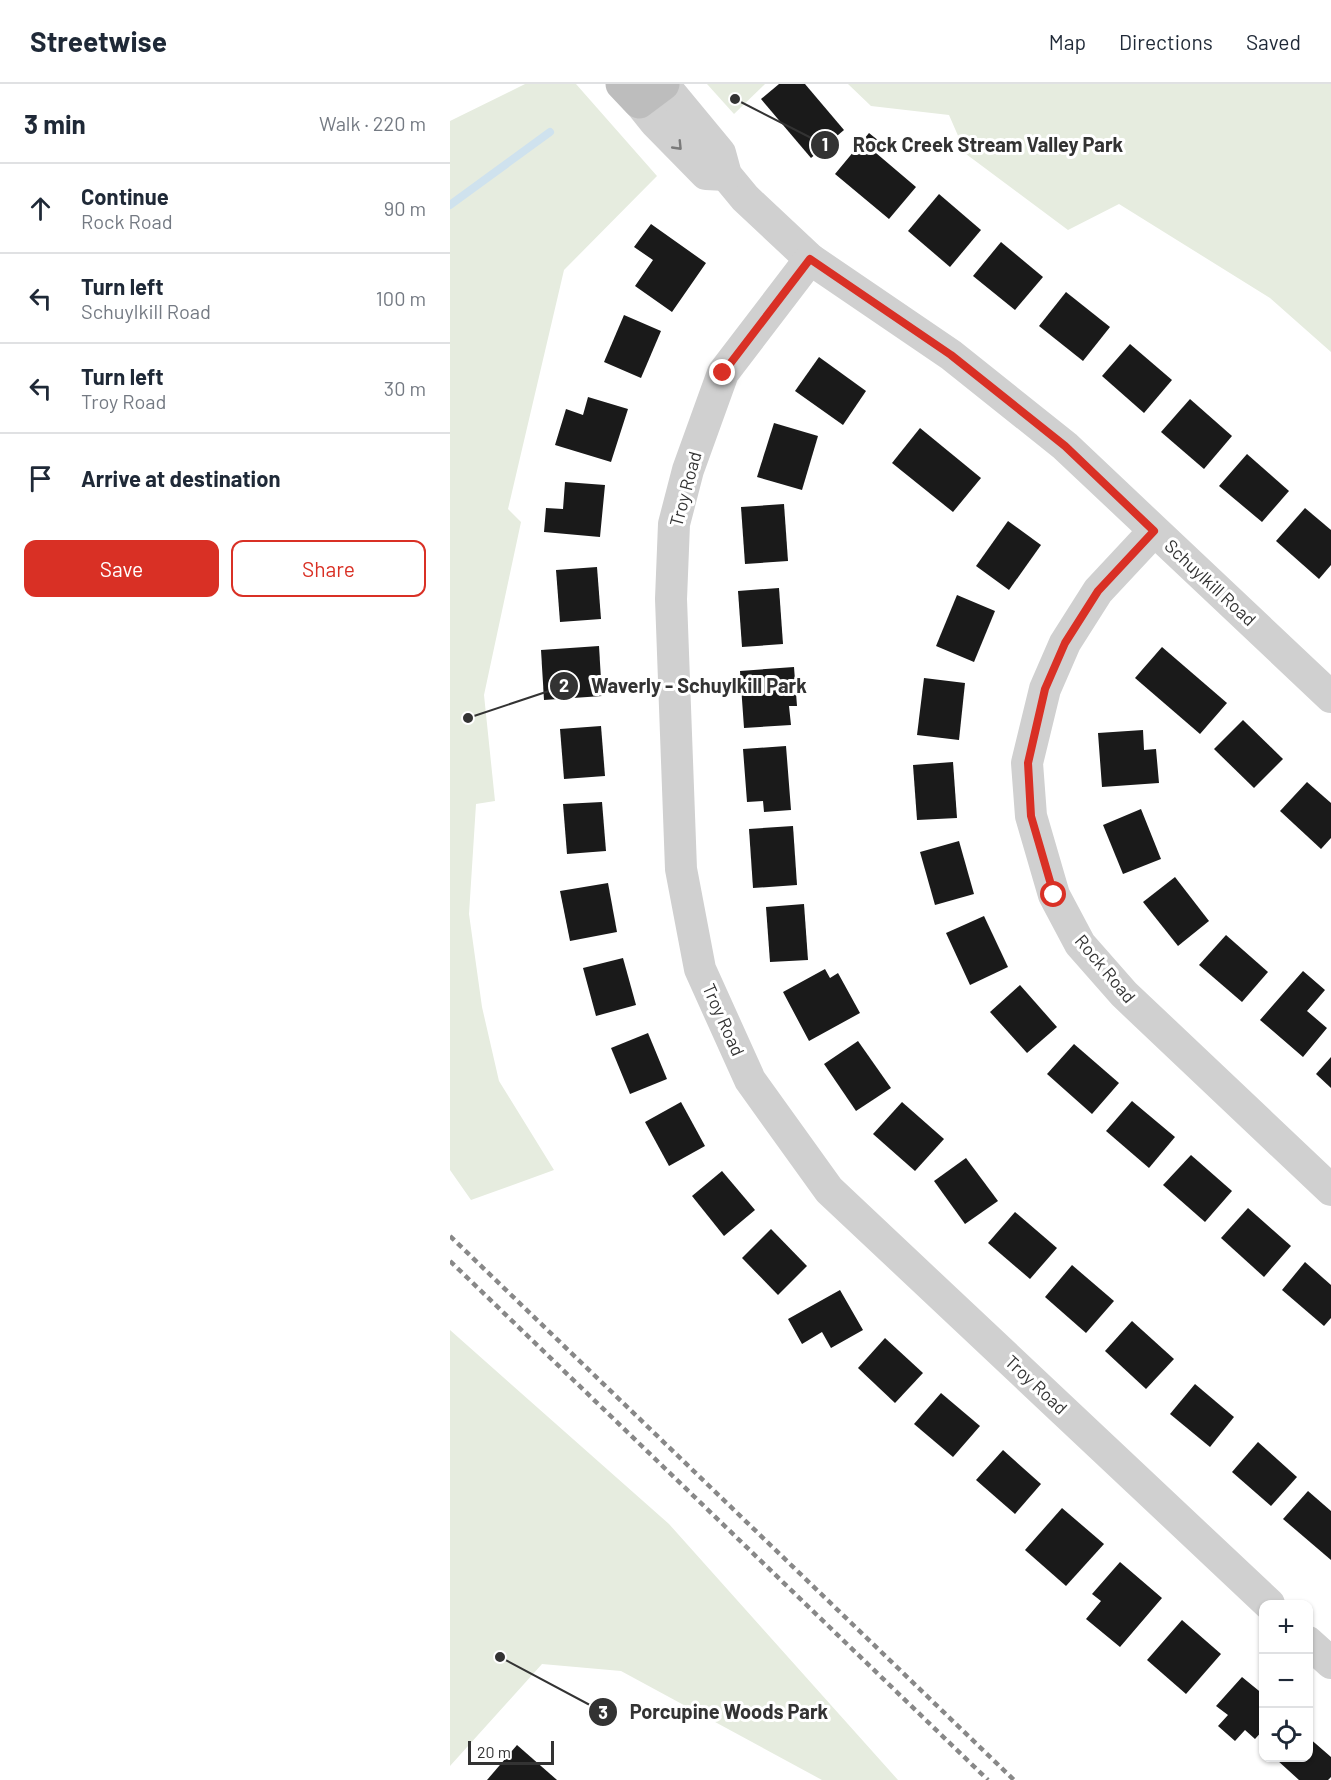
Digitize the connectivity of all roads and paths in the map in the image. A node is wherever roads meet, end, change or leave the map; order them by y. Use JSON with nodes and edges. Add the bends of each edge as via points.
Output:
{"nodes":[{"id":1,"x":647,"y":89,"type":"edge"},
{"id":2,"x":810,"y":259,"type":"junction"},
{"id":3,"x":1154,"y":531,"type":"junction"},
{"id":4,"x":1331,"y":697,"type":"edge"},
{"id":5,"x":1331,"y":1190,"type":"edge"},
{"id":6,"x":1264,"y":1600,"type":"edge"},
{"id":7,"x":1313,"y":1647,"type":"edge"},
{"id":8,"x":1331,"y":1663,"type":"edge"}],
"edges":[{"from":1,"to":2,"type":"street","name":"Schuylkill Road","via":[[667,135],[706,174],[726,175]]},
{"from":2,"to":3,"type":"street","name":"Schuylkill Road","via":[[951,355],[1065,446]]},
{"from":2,"to":6,"type":"street","name":"Troy Road","via":[[723,373],[688,470],[674,524],[671,599],[681,869],[700,969],[750,1080],[829,1190]]},
{"from":3,"to":4,"type":"street","name":"Schuylkill Road"},
{"from":3,"to":5,"type":"street","name":"Rock Road","via":[[1098,591],[1065,643],[1045,689],[1028,763],[1031,816],[1054,895],[1080,944],[1124,994]]},
{"from":7,"to":8,"type":"street"}]}
